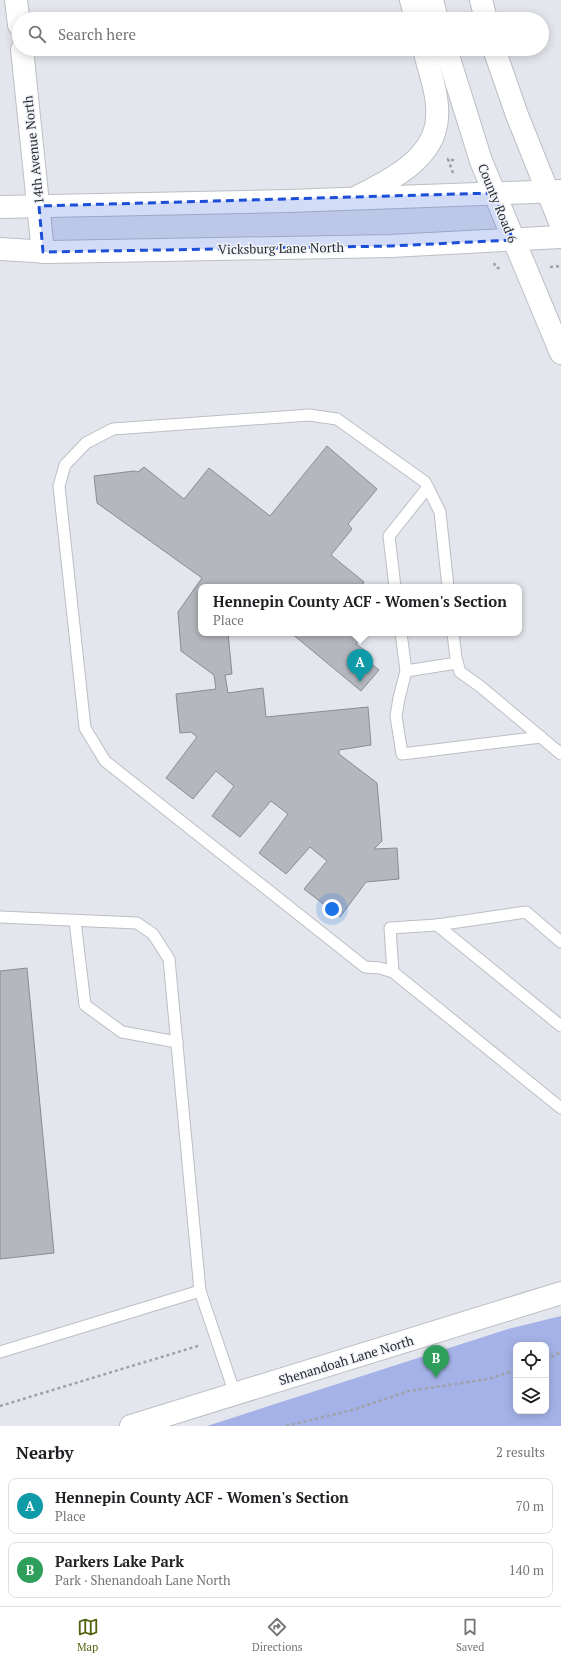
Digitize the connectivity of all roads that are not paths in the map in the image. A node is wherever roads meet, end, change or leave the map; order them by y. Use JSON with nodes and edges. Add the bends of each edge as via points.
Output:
{"nodes":[{"id":1,"x":16,"y":0,"type":"edge"},
{"id":2,"x":411,"y":0,"type":"edge"},
{"id":3,"x":432,"y":0,"type":"edge"},
{"id":4,"x":481,"y":0,"type":"edge"},
{"id":5,"x":18,"y":12,"type":"edge"},
{"id":6,"x":414,"y":12,"type":"edge"},
{"id":7,"x":435,"y":12,"type":"edge"},
{"id":8,"x":484,"y":12,"type":"edge"},
{"id":9,"x":23,"y":56,"type":"edge"},
{"id":10,"x":426,"y":56,"type":"edge"},
{"id":11,"x":448,"y":56,"type":"edge"},
{"id":12,"x":496,"y":56,"type":"edge"},
{"id":13,"x":554,"y":191,"type":"edge"},
{"id":14,"x":494,"y":193,"type":"junction"},
{"id":15,"x":356,"y":198,"type":"junction"},
{"id":16,"x":39,"y":206,"type":"junction"},
{"id":17,"x":0,"y":207,"type":"edge"},
{"id":18,"x":561,"y":225,"type":"edge"},
{"id":19,"x":561,"y":237,"type":"edge"},
{"id":20,"x":513,"y":240,"type":"junction"},
{"id":21,"x":0,"y":249,"type":"edge"},
{"id":22,"x":43,"y":252,"type":"junction"},
{"id":23,"x":561,"y":353,"type":"edge"},
{"id":24,"x":428,"y":487,"type":"junction"},
{"id":25,"x":395,"y":584,"type":"edge"},
{"id":26,"x":448,"y":584,"type":"edge"},
{"id":27,"x":401,"y":636,"type":"edge"},
{"id":28,"x":454,"y":636,"type":"edge"},
{"id":29,"x":458,"y":663,"type":"junction"},
{"id":30,"x":406,"y":671,"type":"junction"},
{"id":31,"x":541,"y":737,"type":"junction"},
{"id":32,"x":561,"y":754,"type":"edge"},
{"id":33,"x":0,"y":917,"type":"edge"},
{"id":34,"x":75,"y":921,"type":"junction"},
{"id":35,"x":437,"y":925,"type":"junction"},
{"id":36,"x":561,"y":942,"type":"edge"},
{"id":37,"x":393,"y":972,"type":"junction"},
{"id":38,"x":561,"y":1026,"type":"edge"},
{"id":39,"x":177,"y":1042,"type":"junction"},
{"id":40,"x":561,"y":1108,"type":"edge"},
{"id":41,"x":200,"y":1291,"type":"junction"},
{"id":42,"x":561,"y":1293,"type":"edge"},
{"id":43,"x":0,"y":1352,"type":"edge"},
{"id":44,"x":235,"y":1394,"type":"junction"},
{"id":45,"x":131,"y":1426,"type":"edge"}],
"edges":[{"from":1,"to":5,"type":"main road"},
{"from":2,"to":6,"type":"main road"},
{"from":3,"to":7,"type":"main road"},
{"from":4,"to":8,"type":"main road"},
{"from":9,"to":16,"type":"main road","name":"14th Avenue North"},
{"from":10,"to":15,"type":"main road","via":[[436,96],[437,118],[430,144],[411,166]]},
{"from":11,"to":14,"type":"main road","name":"County Road 6","via":[[468,126]]},
{"from":12,"to":13,"type":"main road","via":[[517,115]]},
{"from":13,"to":14,"type":"main road"},
{"from":13,"to":18,"type":"main road"},
{"from":14,"to":15,"type":"main road"},
{"from":14,"to":20,"type":"main road","name":"County Road 6"},
{"from":15,"to":16,"type":"main road"},
{"from":16,"to":17,"type":"main road"},
{"from":16,"to":22,"type":"main road","name":"14th Avenue North"},
{"from":19,"to":20,"type":"main road","name":"Vicksburg Lane North"},
{"from":20,"to":22,"type":"main road","name":"Vicksburg Lane North","via":[[391,246]]},
{"from":20,"to":23,"type":"main road","name":"County Road 6"},
{"from":21,"to":22,"type":"main road","name":"Vicksburg Lane North"},
{"from":24,"to":25,"type":"lane","via":[[389,536]]},
{"from":24,"to":26,"type":"lane","via":[[440,512]]},
{"from":24,"to":37,"type":"lane","via":[[425,482],[337,418],[309,415],[113,429],[86,443],[65,465],[59,486],[85,728],[105,761],[365,967]]},
{"from":27,"to":30,"type":"lane"},
{"from":28,"to":29,"type":"lane"},
{"from":29,"to":30,"type":"lane"},
{"from":29,"to":31,"type":"lane","via":[[460,672]]},
{"from":30,"to":31,"type":"lane","via":[[396,716],[402,754]]},
{"from":31,"to":32,"type":"lane"},
{"from":33,"to":34,"type":"lane"},
{"from":34,"to":39,"type":"lane","via":[[84,1005],[122,1032]]},
{"from":34,"to":39,"type":"lane","via":[[136,923],[153,934],[169,959]]},
{"from":35,"to":36,"type":"lane","via":[[526,912]]},
{"from":35,"to":37,"type":"lane","via":[[390,928]]},
{"from":35,"to":38,"type":"lane"},
{"from":37,"to":40,"type":"lane"},
{"from":39,"to":41,"type":"lane"},
{"from":41,"to":43,"type":"lane"},
{"from":41,"to":44,"type":"lane"},
{"from":42,"to":44,"type":"main road","name":"Shenandoah Lane North"},
{"from":44,"to":45,"type":"main road","name":"Shenandoah Lane North"}]}
